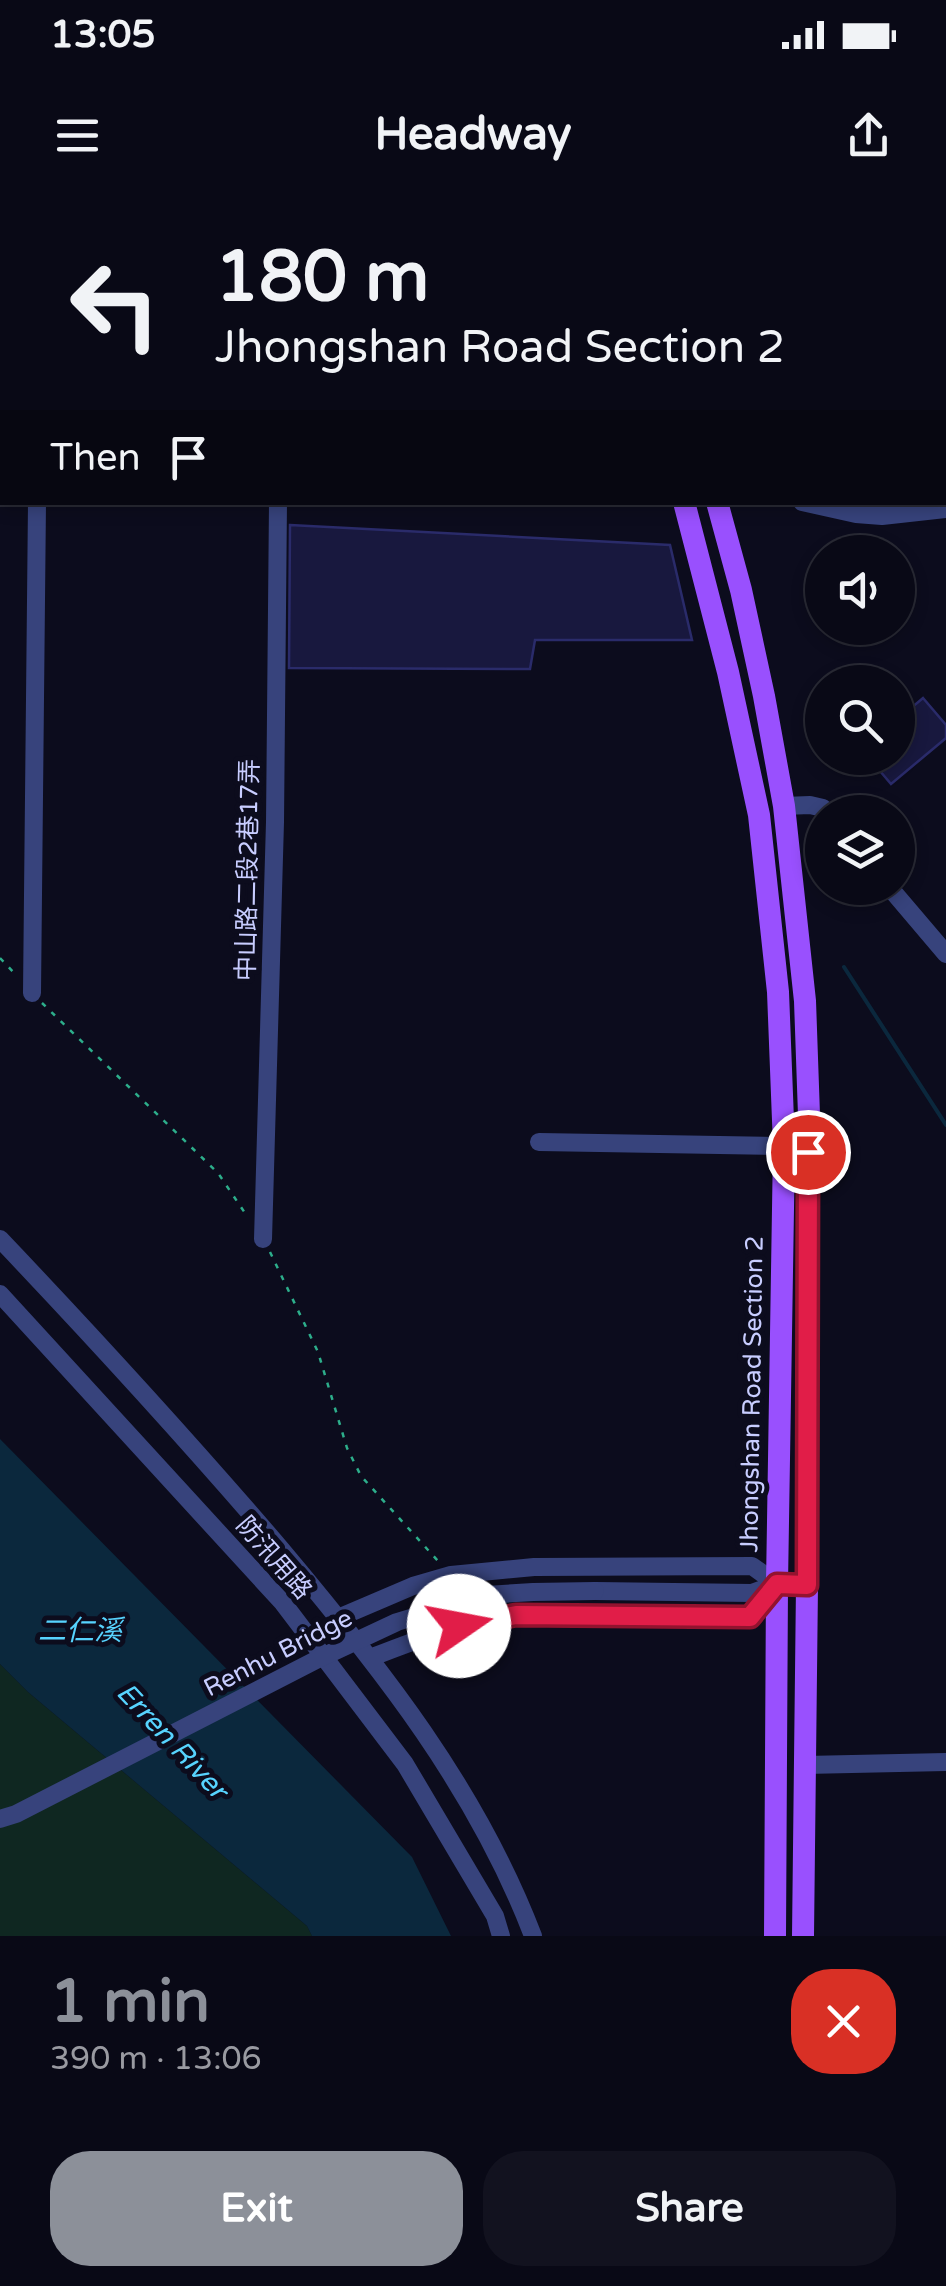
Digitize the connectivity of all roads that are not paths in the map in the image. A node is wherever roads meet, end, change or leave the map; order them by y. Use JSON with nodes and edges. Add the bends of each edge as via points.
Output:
{"nodes":[{"id":1,"x":37,"y":505,"type":"edge"},
{"id":2,"x":278,"y":505,"type":"edge"},
{"id":3,"x":685,"y":505,"type":"edge"},
{"id":4,"x":719,"y":505,"type":"edge"},
{"id":5,"x":816,"y":505,"type":"edge"},
{"id":6,"x":946,"y":509,"type":"edge"},
{"id":7,"x":805,"y":805,"type":"edge"},
{"id":8,"x":784,"y":806,"type":"junction"},
{"id":9,"x":904,"y":905,"type":"edge"},
{"id":10,"x":946,"y":954,"type":"edge"},
{"id":11,"x":32,"y":993,"type":"road end"},
{"id":12,"x":539,"y":1142,"type":"dead end"},
{"id":13,"x":784,"y":1146,"type":"junction"},
{"id":14,"x":0,"y":1238,"type":"edge"},
{"id":15,"x":264,"y":1238,"type":"road end"},
{"id":16,"x":0,"y":1294,"type":"edge"},
{"id":17,"x":777,"y":1584,"type":"junction"},
{"id":18,"x":807,"y":1585,"type":"junction"},
{"id":19,"x":338,"y":1618,"type":"junction"},
{"id":20,"x":370,"y":1658,"type":"junction"},
{"id":21,"x":946,"y":1762,"type":"edge"},
{"id":22,"x":805,"y":1765,"type":"junction"},
{"id":23,"x":0,"y":1819,"type":"edge"},
{"id":24,"x":501,"y":1936,"type":"edge"},
{"id":25,"x":533,"y":1936,"type":"edge"},
{"id":26,"x":775,"y":1936,"type":"edge"},
{"id":27,"x":803,"y":1936,"type":"edge"}],
"edges":[{"from":1,"to":11,"type":"street"},
{"from":2,"to":15,"type":"street","name":"中山路二段2巷17弄"},
{"from":3,"to":13,"type":"main road","name":"Jhongshan Road Section 2","via":[[759,815],[778,992]]},
{"from":4,"to":8,"type":"main road","name":"Jhongshan Road Section 2"},
{"from":5,"to":6,"type":"street","via":[[882,516]]},
{"from":7,"to":8,"type":"street"},
{"from":8,"to":18,"type":"main road","name":"Jhongshan Road Section 2","via":[[806,1001]]},
{"from":9,"to":10,"type":"street"},
{"from":12,"to":13,"type":"street"},
{"from":13,"to":17,"type":"main road","name":"Jhongshan Road Section 2"},
{"from":14,"to":19,"type":"street","via":[[230,1489]]},
{"from":16,"to":24,"type":"street","name":"防汛用路","via":[[283,1603],[404,1764]]},
{"from":17,"to":18,"type":"street"},
{"from":17,"to":19,"type":"street","via":[[752,1566],[534,1567],[451,1575]]},
{"from":17,"to":20,"type":"street","via":[[750,1617],[516,1615],[438,1632]]},
{"from":17,"to":23,"type":"street","name":"Renhu Bridge","bridge":true,"via":[[752,1592],[486,1596],[397,1622]]},
{"from":17,"to":26,"type":"main road","name":"Jhongshan Road Section 2"},
{"from":18,"to":22,"type":"main road","name":"Jhongshan Road Section 2"},
{"from":19,"to":20,"type":"street"},
{"from":20,"to":25,"type":"street","via":[[450,1769]]},
{"from":21,"to":22,"type":"street"},
{"from":22,"to":27,"type":"main road","name":"Jhongshan Road Section 2"}]}
